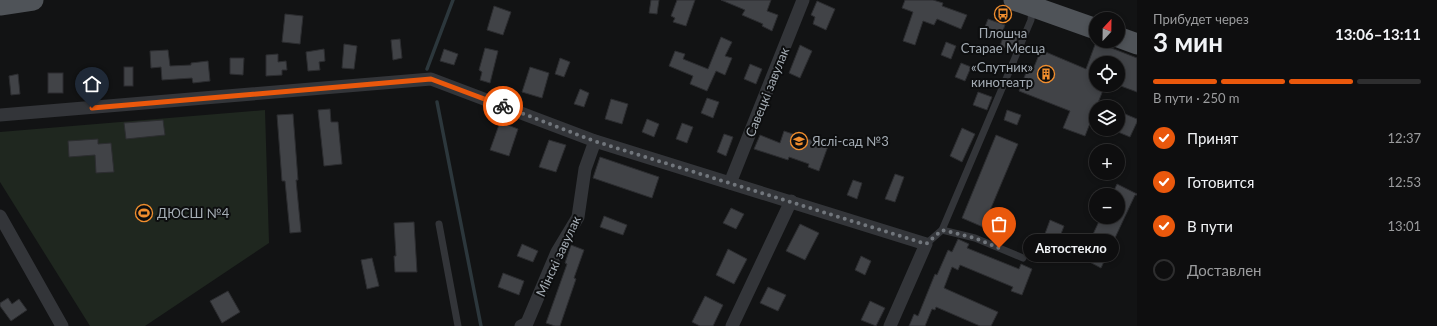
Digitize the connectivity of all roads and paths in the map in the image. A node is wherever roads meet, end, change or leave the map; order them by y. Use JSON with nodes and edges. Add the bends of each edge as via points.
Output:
{"nodes":[{"id":1,"x":33,"y":0,"type":"edge"},
{"id":2,"x":803,"y":0,"type":"edge"},
{"id":3,"x":1023,"y":3,"type":"edge"},
{"id":4,"x":0,"y":5,"type":"edge"},
{"id":5,"x":1089,"y":27,"type":"edge"},
{"id":6,"x":1125,"y":40,"type":"edge"},
{"id":7,"x":1137,"y":44,"type":"edge"},
{"id":8,"x":0,"y":115,"type":"edge"},
{"id":9,"x":594,"y":141,"type":"junction"},
{"id":10,"x":730,"y":183,"type":"junction"},
{"id":11,"x":791,"y":201,"type":"junction"},
{"id":12,"x":0,"y":216,"type":"edge"},
{"id":13,"x":439,"y":224,"type":"dead end"},
{"id":14,"x":942,"y":230,"type":"junction"},
{"id":15,"x":926,"y":244,"type":"junction"},
{"id":16,"x":1023,"y":258,"type":"dead end"},
{"id":17,"x":525,"y":325,"type":"edge"},
{"id":18,"x":62,"y":326,"type":"edge"},
{"id":19,"x":458,"y":326,"type":"edge"},
{"id":20,"x":732,"y":326,"type":"edge"},
{"id":21,"x":890,"y":326,"type":"edge"}],
"edges":[{"from":1,"to":4,"type":"main road"},
{"from":2,"to":10,"type":"street","name":"Савецкі завулак"},
{"from":3,"to":5,"type":"main road"},
{"from":3,"to":14,"type":"lane","via":[[1031,20]]},
{"from":6,"to":7,"type":"main road"},
{"from":8,"to":9,"type":"street","via":[[431,79]]},
{"from":9,"to":10,"type":"street"},
{"from":9,"to":17,"type":"street","name":"Мінскі завулак","via":[[585,169],[578,217],[557,252]]},
{"from":10,"to":11,"type":"street"},
{"from":11,"to":15,"type":"street"},
{"from":11,"to":20,"type":"street"},
{"from":12,"to":18,"type":"street"},
{"from":13,"to":19,"type":"lane"},
{"from":14,"to":15,"type":"lane"},
{"from":14,"to":16,"type":"lane","via":[[975,238]]},
{"from":15,"to":21,"type":"street"}]}
